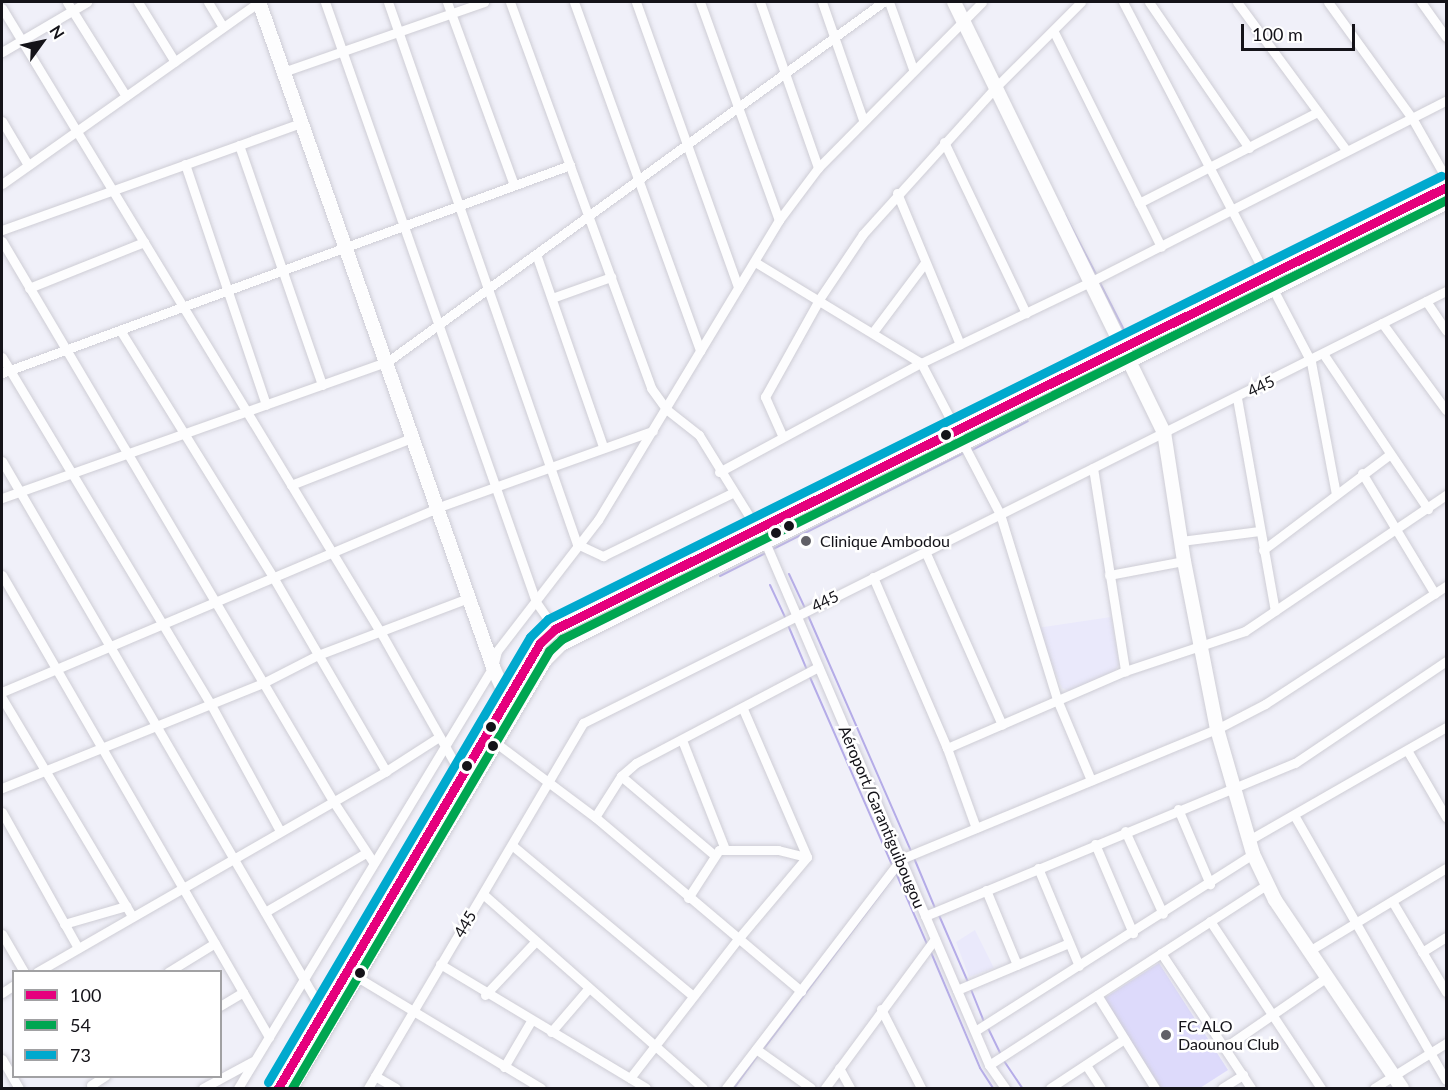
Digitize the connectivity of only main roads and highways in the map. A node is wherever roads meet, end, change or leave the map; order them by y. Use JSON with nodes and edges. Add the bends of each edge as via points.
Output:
{"nodes":[{"id":1,"x":259,"y":2,"type":"edge"},
{"id":2,"x":954,"y":2,"type":"edge"},
{"id":3,"x":1446,"y":187,"type":"edge"},
{"id":4,"x":1446,"y":203,"type":"edge"},
{"id":5,"x":1122,"y":348,"type":"junction"},
{"id":6,"x":1129,"y":361,"type":"junction"},
{"id":7,"x":960,"y":438,"type":"junction"},
{"id":8,"x":508,"y":700,"type":"junction"},
{"id":9,"x":467,"y":781,"type":"junction"},
{"id":10,"x":278,"y":1089,"type":"edge"},
{"id":11,"x":291,"y":1089,"type":"edge"},
{"id":12,"x":1402,"y":1089,"type":"edge"}],
"edges":[{"from":1,"to":8,"type":"main road","via":[[468,598]]},
{"from":2,"to":5,"type":"main road"},
{"from":3,"to":5,"type":"main road"},
{"from":4,"to":6,"type":"main road"},
{"from":5,"to":6,"type":"main road"},
{"from":5,"to":7,"type":"main road"},
{"from":6,"to":7,"type":"main road"},
{"from":6,"to":12,"type":"main road","via":[[1164,432],[1217,729],[1251,847],[1266,885]]},
{"from":7,"to":8,"type":"main road","via":[[555,629],[540,643]]},
{"from":7,"to":9,"type":"main road","via":[[765,542],[575,636],[553,651],[496,743]]},
{"from":8,"to":9,"type":"main road"},
{"from":9,"to":10,"type":"main road"},
{"from":9,"to":11,"type":"main road"}]}
